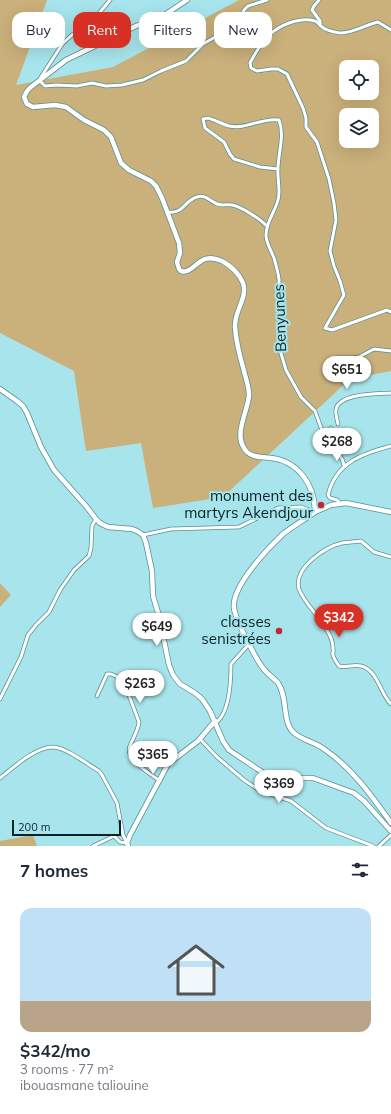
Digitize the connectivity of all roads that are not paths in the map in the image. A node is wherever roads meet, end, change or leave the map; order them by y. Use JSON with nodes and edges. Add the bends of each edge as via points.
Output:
{"nodes":[{"id":1,"x":110,"y":0,"type":"edge"},
{"id":2,"x":187,"y":0,"type":"edge"},
{"id":3,"x":267,"y":0,"type":"edge"},
{"id":4,"x":319,"y":0,"type":"edge"},
{"id":5,"x":320,"y":25,"type":"junction"},
{"id":6,"x":391,"y":30,"type":"edge"},
{"id":7,"x":40,"y":81,"type":"junction"},
{"id":8,"x":278,"y":169,"type":"junction"},
{"id":9,"x":167,"y":212,"type":"junction"},
{"id":10,"x":267,"y":226,"type":"junction"},
{"id":11,"x":391,"y":312,"type":"edge"},
{"id":12,"x":391,"y":351,"type":"edge"},
{"id":13,"x":336,"y":358,"type":"dead end"},
{"id":14,"x":0,"y":389,"type":"edge"},
{"id":15,"x":391,"y":393,"type":"edge"},
{"id":16,"x":338,"y":424,"type":"dead end"},
{"id":17,"x":331,"y":428,"type":"dead end"},
{"id":18,"x":324,"y":436,"type":"junction"},
{"id":19,"x":391,"y":446,"type":"edge"},
{"id":20,"x":344,"y":465,"type":"junction"},
{"id":21,"x":340,"y":504,"type":"junction"},
{"id":22,"x":315,"y":512,"type":"junction"},
{"id":23,"x":391,"y":512,"type":"edge"},
{"id":24,"x":96,"y":519,"type":"junction"},
{"id":25,"x":142,"y":535,"type":"junction"},
{"id":26,"x":391,"y":557,"type":"edge"},
{"id":27,"x":250,"y":643,"type":"junction"},
{"id":28,"x":98,"y":696,"type":"dead end"},
{"id":29,"x":0,"y":699,"type":"edge"},
{"id":30,"x":391,"y":704,"type":"edge"},
{"id":31,"x":215,"y":722,"type":"junction"},
{"id":32,"x":200,"y":739,"type":"junction"},
{"id":33,"x":0,"y":778,"type":"edge"},
{"id":34,"x":160,"y":781,"type":"junction"},
{"id":35,"x":391,"y":823,"type":"edge"},
{"id":36,"x":391,"y":831,"type":"edge"},
{"id":37,"x":391,"y":835,"type":"edge"},
{"id":38,"x":127,"y":845,"type":"edge"},
{"id":39,"x":93,"y":846,"type":"edge"},
{"id":40,"x":373,"y":846,"type":"edge"},
{"id":41,"x":379,"y":846,"type":"edge"}],
"edges":[{"from":1,"to":7,"type":"street","via":[[91,23],[64,43]]},
{"from":2,"to":7,"type":"main road","via":[[163,16],[136,26],[66,60]]},
{"from":3,"to":7,"type":"street","via":[[248,6],[236,25],[202,44],[186,61],[142,80],[127,85],[106,86],[92,83],[77,86],[45,86]]},
{"from":4,"to":5,"type":"street","via":[[312,10]]},
{"from":5,"to":6,"type":"street","via":[[333,32],[342,33],[378,22]]},
{"from":5,"to":11,"type":"street","via":[[301,20],[273,31],[252,58],[251,68],[257,71],[278,69],[287,74],[303,108],[306,127],[317,142],[329,179],[336,220],[330,251],[344,295],[325,328],[332,330],[387,310]]},
{"from":7,"to":9,"type":"main road","via":[[25,94],[27,104],[33,107],[66,106],[84,120],[104,130],[111,138],[121,163],[128,170],[156,186]]},
{"from":8,"to":8,"type":"street","name":"Benyunes","via":[[281,144],[279,120],[229,126],[208,118],[203,119],[205,128],[224,142],[234,159],[260,167]]},
{"from":8,"to":10,"type":"street","name":"Benyunes","via":[[280,191]]},
{"from":9,"to":10,"type":"street","via":[[179,211],[194,198],[201,196],[218,205],[235,206],[259,218]]},
{"from":9,"to":22,"type":"main road","via":[[179,243],[178,262],[181,271],[188,271],[202,261],[213,258],[234,270],[244,288],[234,325],[249,396],[242,419],[242,446],[249,454],[283,461],[298,470],[312,490]]},
{"from":10,"to":18,"type":"street","name":"Benyunes","via":[[267,241],[279,279],[281,356],[288,376],[299,395],[315,411]]},
{"from":12,"to":13,"type":"street","via":[[374,349],[359,357]]},
{"from":14,"to":24,"type":"main road","via":[[23,406],[41,448],[54,470]]},
{"from":15,"to":16,"type":"street","via":[[349,397],[338,405]]},
{"from":17,"to":18,"type":"street"},
{"from":18,"to":20,"type":"street","name":"Benyunes"},
{"from":19,"to":20,"type":"street"},
{"from":20,"to":21,"type":"street","via":[[337,473],[328,494]]},
{"from":21,"to":22,"type":"main road"},
{"from":21,"to":23,"type":"main road"},
{"from":22,"to":25,"type":"street","via":[[301,507],[278,508],[239,527],[171,529]]},
{"from":22,"to":27,"type":"main road","via":[[289,529],[256,563],[240,586],[234,608]]},
{"from":24,"to":25,"type":"main road","via":[[108,527],[132,529]]},
{"from":24,"to":29,"type":"street","via":[[92,526],[89,556],[74,570],[49,612],[28,635],[21,657]]},
{"from":25,"to":31,"type":"main road","via":[[152,571],[153,596],[172,672],[180,684],[202,699]]},
{"from":26,"to":30,"type":"street","via":[[374,552],[360,541],[342,543],[331,547],[308,563],[298,583],[310,610],[320,618],[331,636],[333,656],[339,666],[362,666],[370,671],[386,700]]},
{"from":27,"to":31,"type":"street","via":[[230,664],[230,688],[225,711]]},
{"from":27,"to":35,"type":"main road","via":[[264,670],[282,691],[291,730],[324,748],[339,761],[373,798]]},
{"from":28,"to":34,"type":"street","via":[[107,674],[122,680],[139,722],[128,752],[143,769]]},
{"from":31,"to":32,"type":"main road"},
{"from":31,"to":36,"type":"main road","via":[[229,750],[270,778],[283,782],[313,778],[350,792],[361,798]]},
{"from":32,"to":34,"type":"main road","via":[[168,764]]},
{"from":32,"to":40,"type":"street","via":[[217,757],[259,790],[291,800],[326,828]]},
{"from":33,"to":38,"type":"street","via":[[38,750],[53,747],[72,755],[102,775],[117,803]]},
{"from":34,"to":38,"type":"main road"},
{"from":37,"to":41,"type":"street"},
{"from":38,"to":39,"type":"street","via":[[114,836]]}]}
